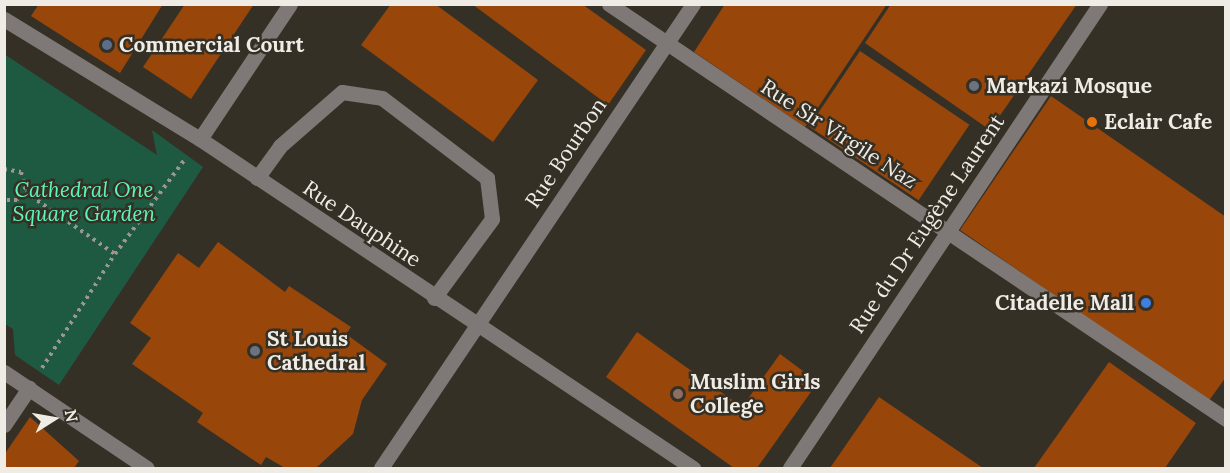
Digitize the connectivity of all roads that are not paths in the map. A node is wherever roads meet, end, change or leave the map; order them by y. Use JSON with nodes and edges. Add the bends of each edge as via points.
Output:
{"nodes":[{"id":1,"x":290,"y":4,"type":"edge"},
{"id":2,"x":609,"y":4,"type":"edge"},
{"id":3,"x":693,"y":4,"type":"edge"},
{"id":4,"x":1100,"y":4,"type":"edge"},
{"id":5,"x":4,"y":19,"type":"edge"},
{"id":6,"x":663,"y":44,"type":"junction"},
{"id":7,"x":200,"y":139,"type":"junction"},
{"id":8,"x":257,"y":178,"type":"junction"},
{"id":9,"x":948,"y":229,"type":"junction"},
{"id":10,"x":434,"y":298,"type":"junction"},
{"id":11,"x":475,"y":326,"type":"junction"},
{"id":12,"x":4,"y":372,"type":"edge"},
{"id":13,"x":29,"y":388,"type":"junction"},
{"id":14,"x":1226,"y":419,"type":"edge"},
{"id":15,"x":4,"y":425,"type":"edge"},
{"id":16,"x":147,"y":468,"type":"edge"},
{"id":17,"x":381,"y":468,"type":"edge"},
{"id":18,"x":693,"y":468,"type":"edge"},
{"id":19,"x":790,"y":468,"type":"edge"}],
"edges":[{"from":1,"to":7,"type":"street"},
{"from":2,"to":6,"type":"street","name":"Rue Sir Virgile Naz"},
{"from":3,"to":6,"type":"street","name":"Rue Bourbon"},
{"from":4,"to":9,"type":"street","name":"Rue du Dr Eugène Laurent"},
{"from":5,"to":7,"type":"street","name":"Rue Dauphine"},
{"from":6,"to":9,"type":"street","name":"Rue Sir Virgile Naz"},
{"from":6,"to":11,"type":"street","name":"Rue Bourbon"},
{"from":7,"to":8,"type":"street","name":"Rue Dauphine"},
{"from":8,"to":10,"type":"street","name":"Rue Dauphine"},
{"from":8,"to":10,"type":"street","via":[[280,146],[342,92],[382,99],[486,178],[492,219]]},
{"from":9,"to":14,"type":"street","name":"Rue Sir Virgile Naz"},
{"from":9,"to":19,"type":"street","name":"Rue du Dr Eugène Laurent"},
{"from":10,"to":11,"type":"street","name":"Rue Dauphine"},
{"from":11,"to":17,"type":"street","name":"Rue Bourbon"},
{"from":11,"to":18,"type":"street","name":"Rue Dauphine"},
{"from":12,"to":13,"type":"street"},
{"from":13,"to":15,"type":"street"},
{"from":13,"to":16,"type":"street"}]}
